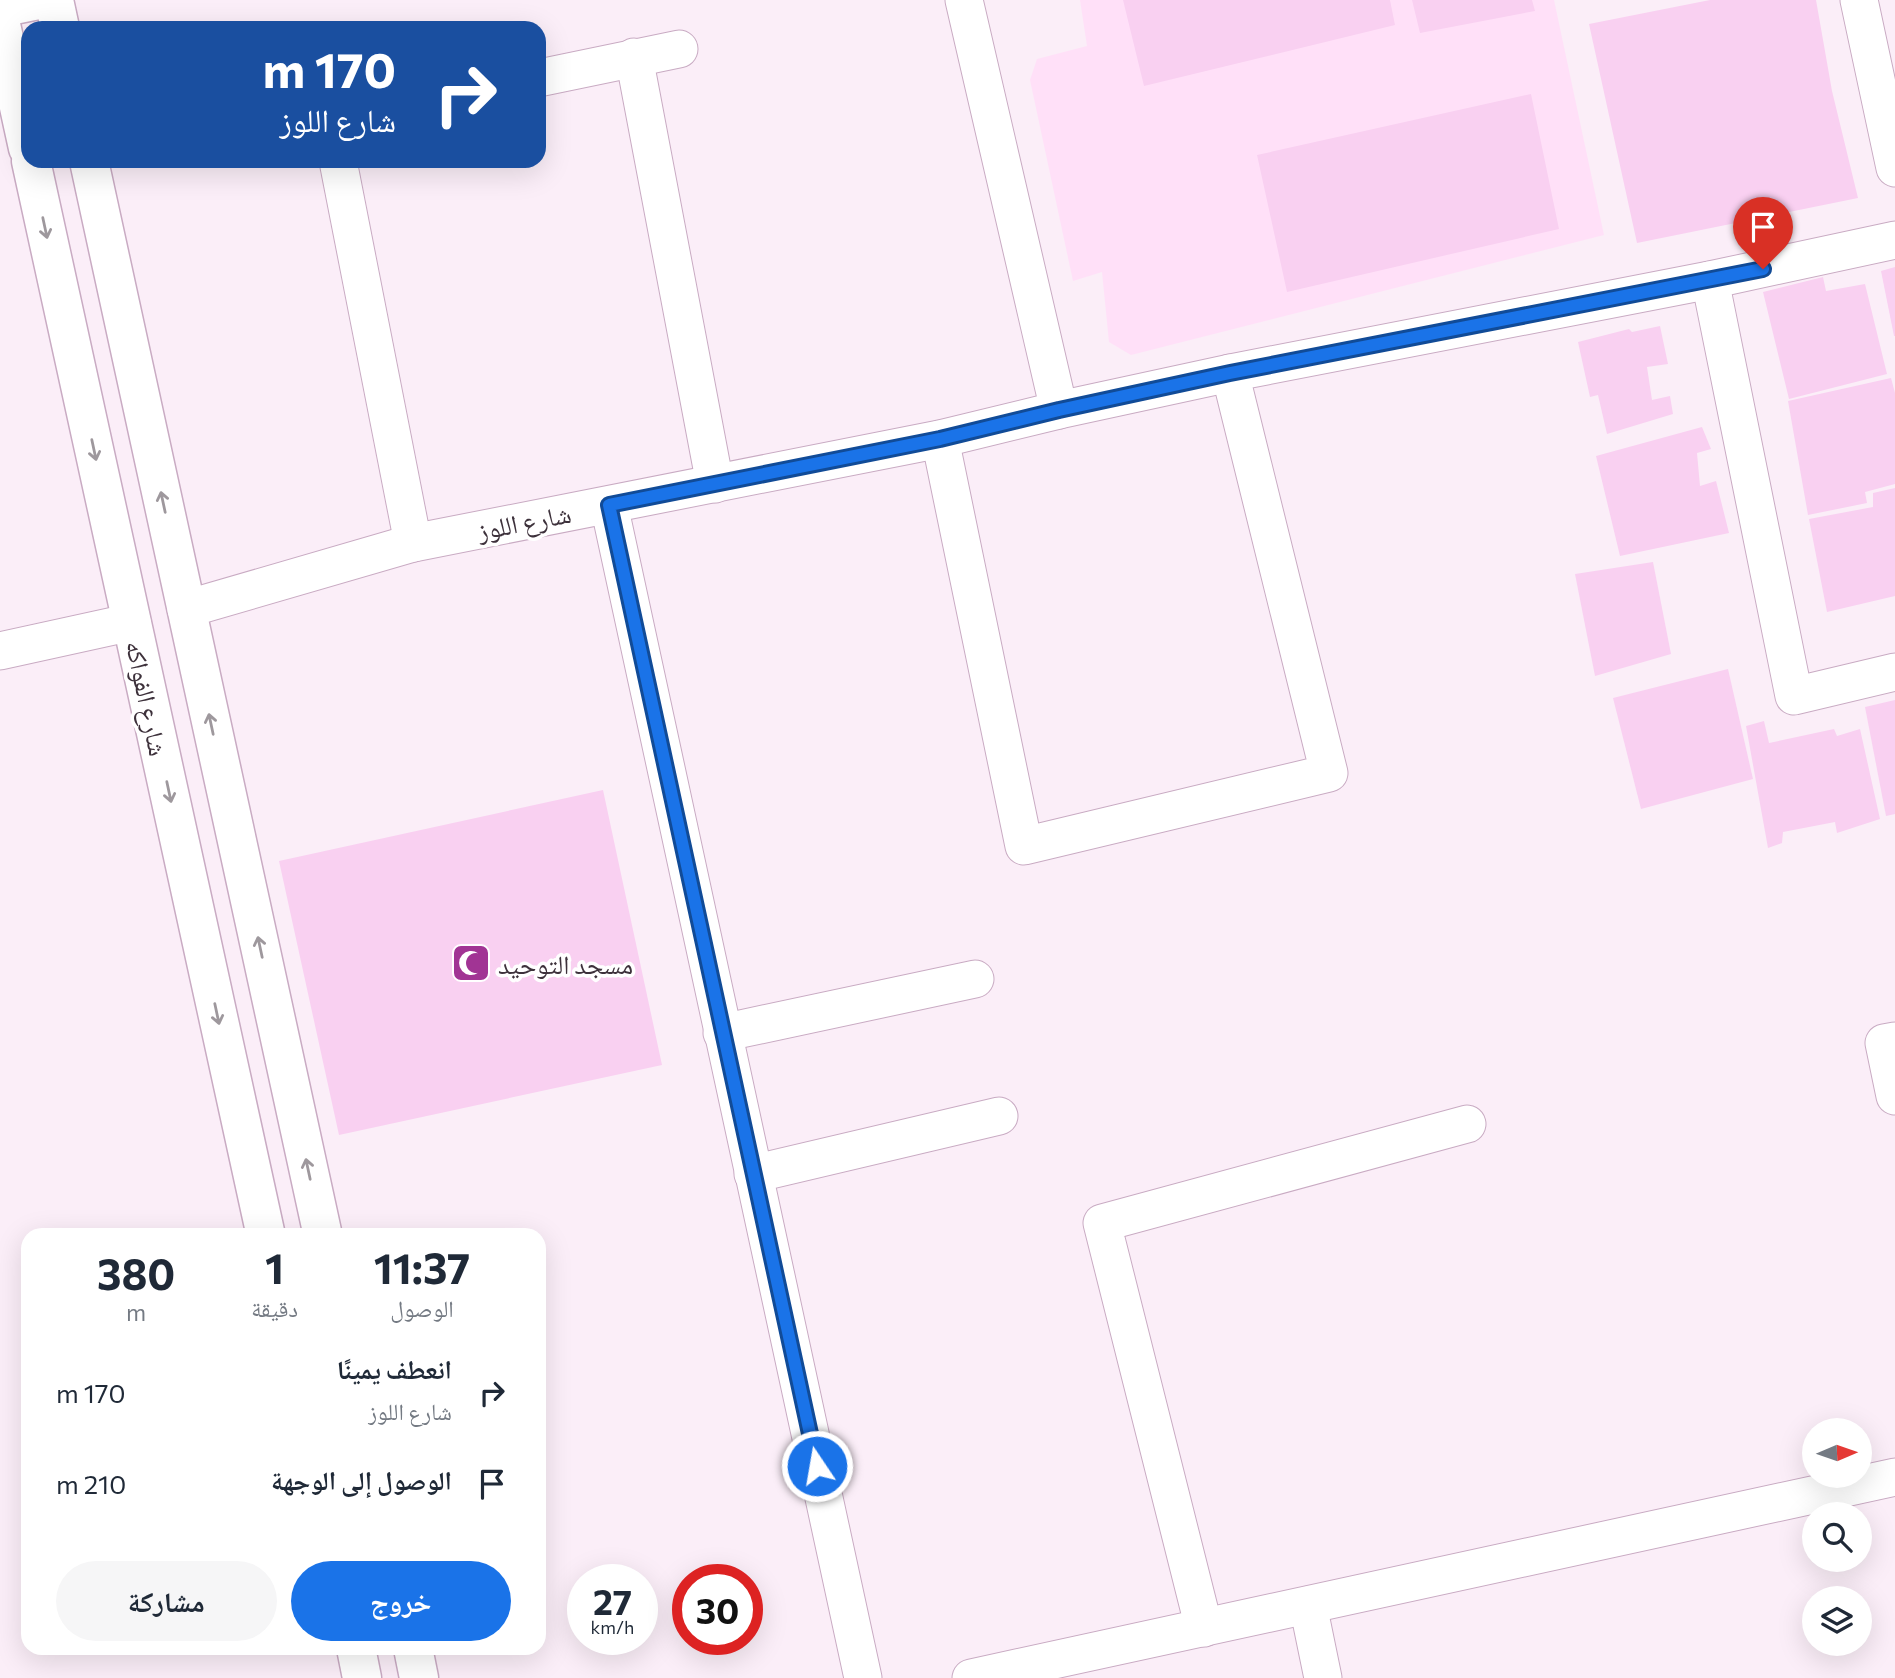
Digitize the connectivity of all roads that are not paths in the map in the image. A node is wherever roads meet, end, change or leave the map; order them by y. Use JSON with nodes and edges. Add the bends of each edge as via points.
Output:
{"nodes":[{"id":1,"x":39,"y":0,"type":"edge"},
{"id":2,"x":54,"y":0,"type":"edge"},
{"id":3,"x":964,"y":0,"type":"edge"},
{"id":4,"x":1859,"y":0,"type":"edge"},
{"id":5,"x":0,"y":8,"type":"edge"},
{"id":6,"x":0,"y":20,"type":"edge"},
{"id":7,"x":58,"y":21,"type":"edge"},
{"id":8,"x":678,"y":49,"type":"dead end"},
{"id":9,"x":634,"y":57,"type":"junction"},
{"id":10,"x":546,"y":76,"type":"edge"},
{"id":11,"x":21,"y":116,"type":"edge"},
{"id":12,"x":33,"y":168,"type":"edge"},
{"id":13,"x":91,"y":168,"type":"edge"},
{"id":14,"x":339,"y":168,"type":"edge"},
{"id":15,"x":1895,"y":168,"type":"edge"},
{"id":16,"x":1895,"y":240,"type":"edge"},
{"id":17,"x":1710,"y":280,"type":"junction"},
{"id":18,"x":1230,"y":373,"type":"junction"},
{"id":19,"x":1059,"y":410,"type":"junction"},
{"id":20,"x":940,"y":439,"type":"junction"},
{"id":21,"x":715,"y":484,"type":"junction"},
{"id":22,"x":609,"y":505,"type":"junction"},
{"id":23,"x":413,"y":542,"type":"junction"},
{"id":24,"x":186,"y":609,"type":"junction"},
{"id":25,"x":132,"y":622,"type":"junction"},
{"id":26,"x":0,"y":651,"type":"edge"},
{"id":27,"x":1895,"y":672,"type":"edge"},
{"id":28,"x":975,"y":979,"type":"dead end"},
{"id":29,"x":722,"y":1033,"type":"junction"},
{"id":30,"x":1895,"y":1041,"type":"edge"},
{"id":31,"x":1895,"y":1096,"type":"edge"},
{"id":32,"x":999,"y":1116,"type":"dead end"},
{"id":33,"x":1467,"y":1124,"type":"dead end"},
{"id":34,"x":753,"y":1174,"type":"junction"},
{"id":35,"x":264,"y":1228,"type":"edge"},
{"id":36,"x":321,"y":1228,"type":"edge"},
{"id":37,"x":1895,"y":1476,"type":"edge"},
{"id":38,"x":1308,"y":1605,"type":"junction"},
{"id":39,"x":1204,"y":1628,"type":"junction"},
{"id":40,"x":357,"y":1655,"type":"edge"},
{"id":41,"x":414,"y":1655,"type":"edge"},
{"id":42,"x":362,"y":1678,"type":"edge"},
{"id":43,"x":419,"y":1678,"type":"edge"},
{"id":44,"x":863,"y":1678,"type":"edge"},
{"id":45,"x":975,"y":1678,"type":"edge"},
{"id":46,"x":1324,"y":1678,"type":"edge"}],
"edges":[{"from":1,"to":5,"type":"street"},
{"from":2,"to":7,"type":"street"},
{"from":3,"to":19,"type":"street"},
{"from":4,"to":15,"type":"street"},
{"from":6,"to":11,"type":"street"},
{"from":8,"to":9,"type":"street"},
{"from":9,"to":10,"type":"street"},
{"from":9,"to":21,"type":"street"},
{"from":12,"to":25,"type":"street","name":"شارع الفواكه","one_way":true},
{"from":24,"to":13,"type":"street","one_way":true},
{"from":14,"to":23,"type":"street"},
{"from":16,"to":17,"type":"street","name":"شارع اللوز"},
{"from":17,"to":18,"type":"street","name":"شارع اللوز"},
{"from":17,"to":27,"type":"street","via":[[1794,696]]},
{"from":18,"to":19,"type":"street","name":"شارع اللوز"},
{"from":18,"to":20,"type":"street","via":[[1329,773],[1024,846]]},
{"from":19,"to":20,"type":"street","name":"شارع اللوز"},
{"from":20,"to":21,"type":"street","name":"شارع اللوز"},
{"from":21,"to":22,"type":"street","name":"شارع اللوز"},
{"from":22,"to":23,"type":"street","name":"شارع اللوز"},
{"from":22,"to":29,"type":"street"},
{"from":23,"to":24,"type":"street","name":"شارع اللوز"},
{"from":36,"to":24,"type":"street","one_way":true},
{"from":25,"to":26,"type":"street"},
{"from":25,"to":35,"type":"street","name":"شارع الفواكه","one_way":true},
{"from":28,"to":29,"type":"street"},
{"from":29,"to":34,"type":"street"},
{"from":30,"to":31,"type":"street","via":[[1884,1044]]},
{"from":32,"to":34,"type":"street"},
{"from":33,"to":39,"type":"street","via":[[1102,1223]]},
{"from":34,"to":44,"type":"street"},
{"from":37,"to":38,"type":"street"},
{"from":38,"to":39,"type":"street"},
{"from":38,"to":46,"type":"street"},
{"from":39,"to":45,"type":"street"},
{"from":40,"to":42,"type":"street"},
{"from":41,"to":43,"type":"street"}]}
